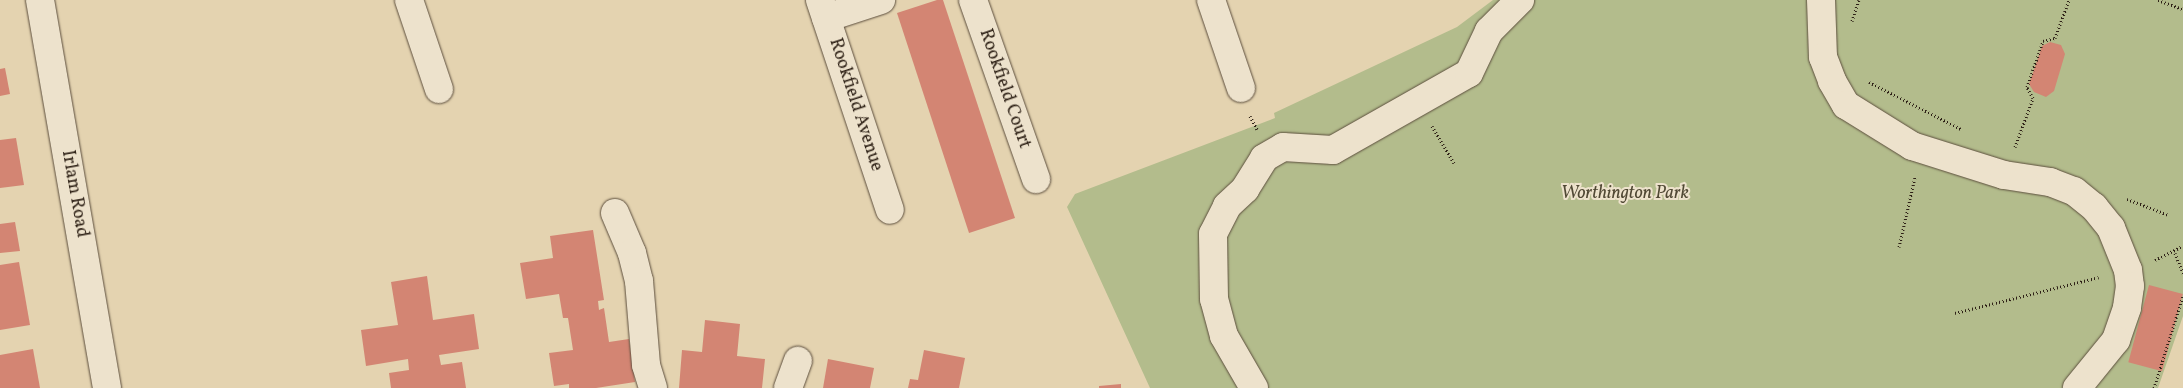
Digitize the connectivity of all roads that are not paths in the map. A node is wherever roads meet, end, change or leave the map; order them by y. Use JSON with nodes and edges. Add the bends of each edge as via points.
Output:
{"nodes":[{"id":1,"x":40,"y":0,"type":"edge"},
{"id":2,"x":410,"y":0,"type":"edge"},
{"id":3,"x":881,"y":0,"type":"edge"},
{"id":4,"x":973,"y":0,"type":"edge"},
{"id":5,"x":1211,"y":0,"type":"edge"},
{"id":6,"x":1520,"y":0,"type":"edge"},
{"id":7,"x":1821,"y":0,"type":"edge"},
{"id":8,"x":823,"y":9,"type":"edge"},
{"id":9,"x":1241,"y":88,"type":"road end"},
{"id":10,"x":439,"y":89,"type":"dead end"},
{"id":11,"x":1036,"y":179,"type":"dead end"},
{"id":12,"x":890,"y":210,"type":"dead end"},
{"id":13,"x":615,"y":213,"type":"dead end"},
{"id":14,"x":798,"y":361,"type":"dead end"},
{"id":15,"x":107,"y":388,"type":"edge"},
{"id":16,"x":652,"y":388,"type":"edge"},
{"id":17,"x":788,"y":388,"type":"edge"},
{"id":18,"x":1254,"y":388,"type":"edge"},
{"id":19,"x":2077,"y":388,"type":"edge"}],
"edges":[{"from":1,"to":15,"type":"street","name":"Irlam Road"},
{"from":2,"to":10,"type":"street"},
{"from":3,"to":8,"type":"street"},
{"from":4,"to":11,"type":"street","name":"Rookfield Court"},
{"from":5,"to":9,"type":"street"},
{"from":6,"to":18,"type":"street","via":[[1489,30],[1469,73],[1333,150],[1283,147],[1258,165],[1245,189],[1227,206],[1213,234],[1214,299],[1224,336]]},
{"from":7,"to":19,"type":"street","via":[[1823,57],[1846,104],[1921,149],[2074,191],[2094,207],[2110,228],[2128,270],[2127,308],[2116,340]]},
{"from":8,"to":12,"type":"street","name":"Rookfield Avenue"},
{"from":13,"to":16,"type":"street","via":[[632,253],[639,281],[646,365]]},
{"from":14,"to":17,"type":"street"}]}
